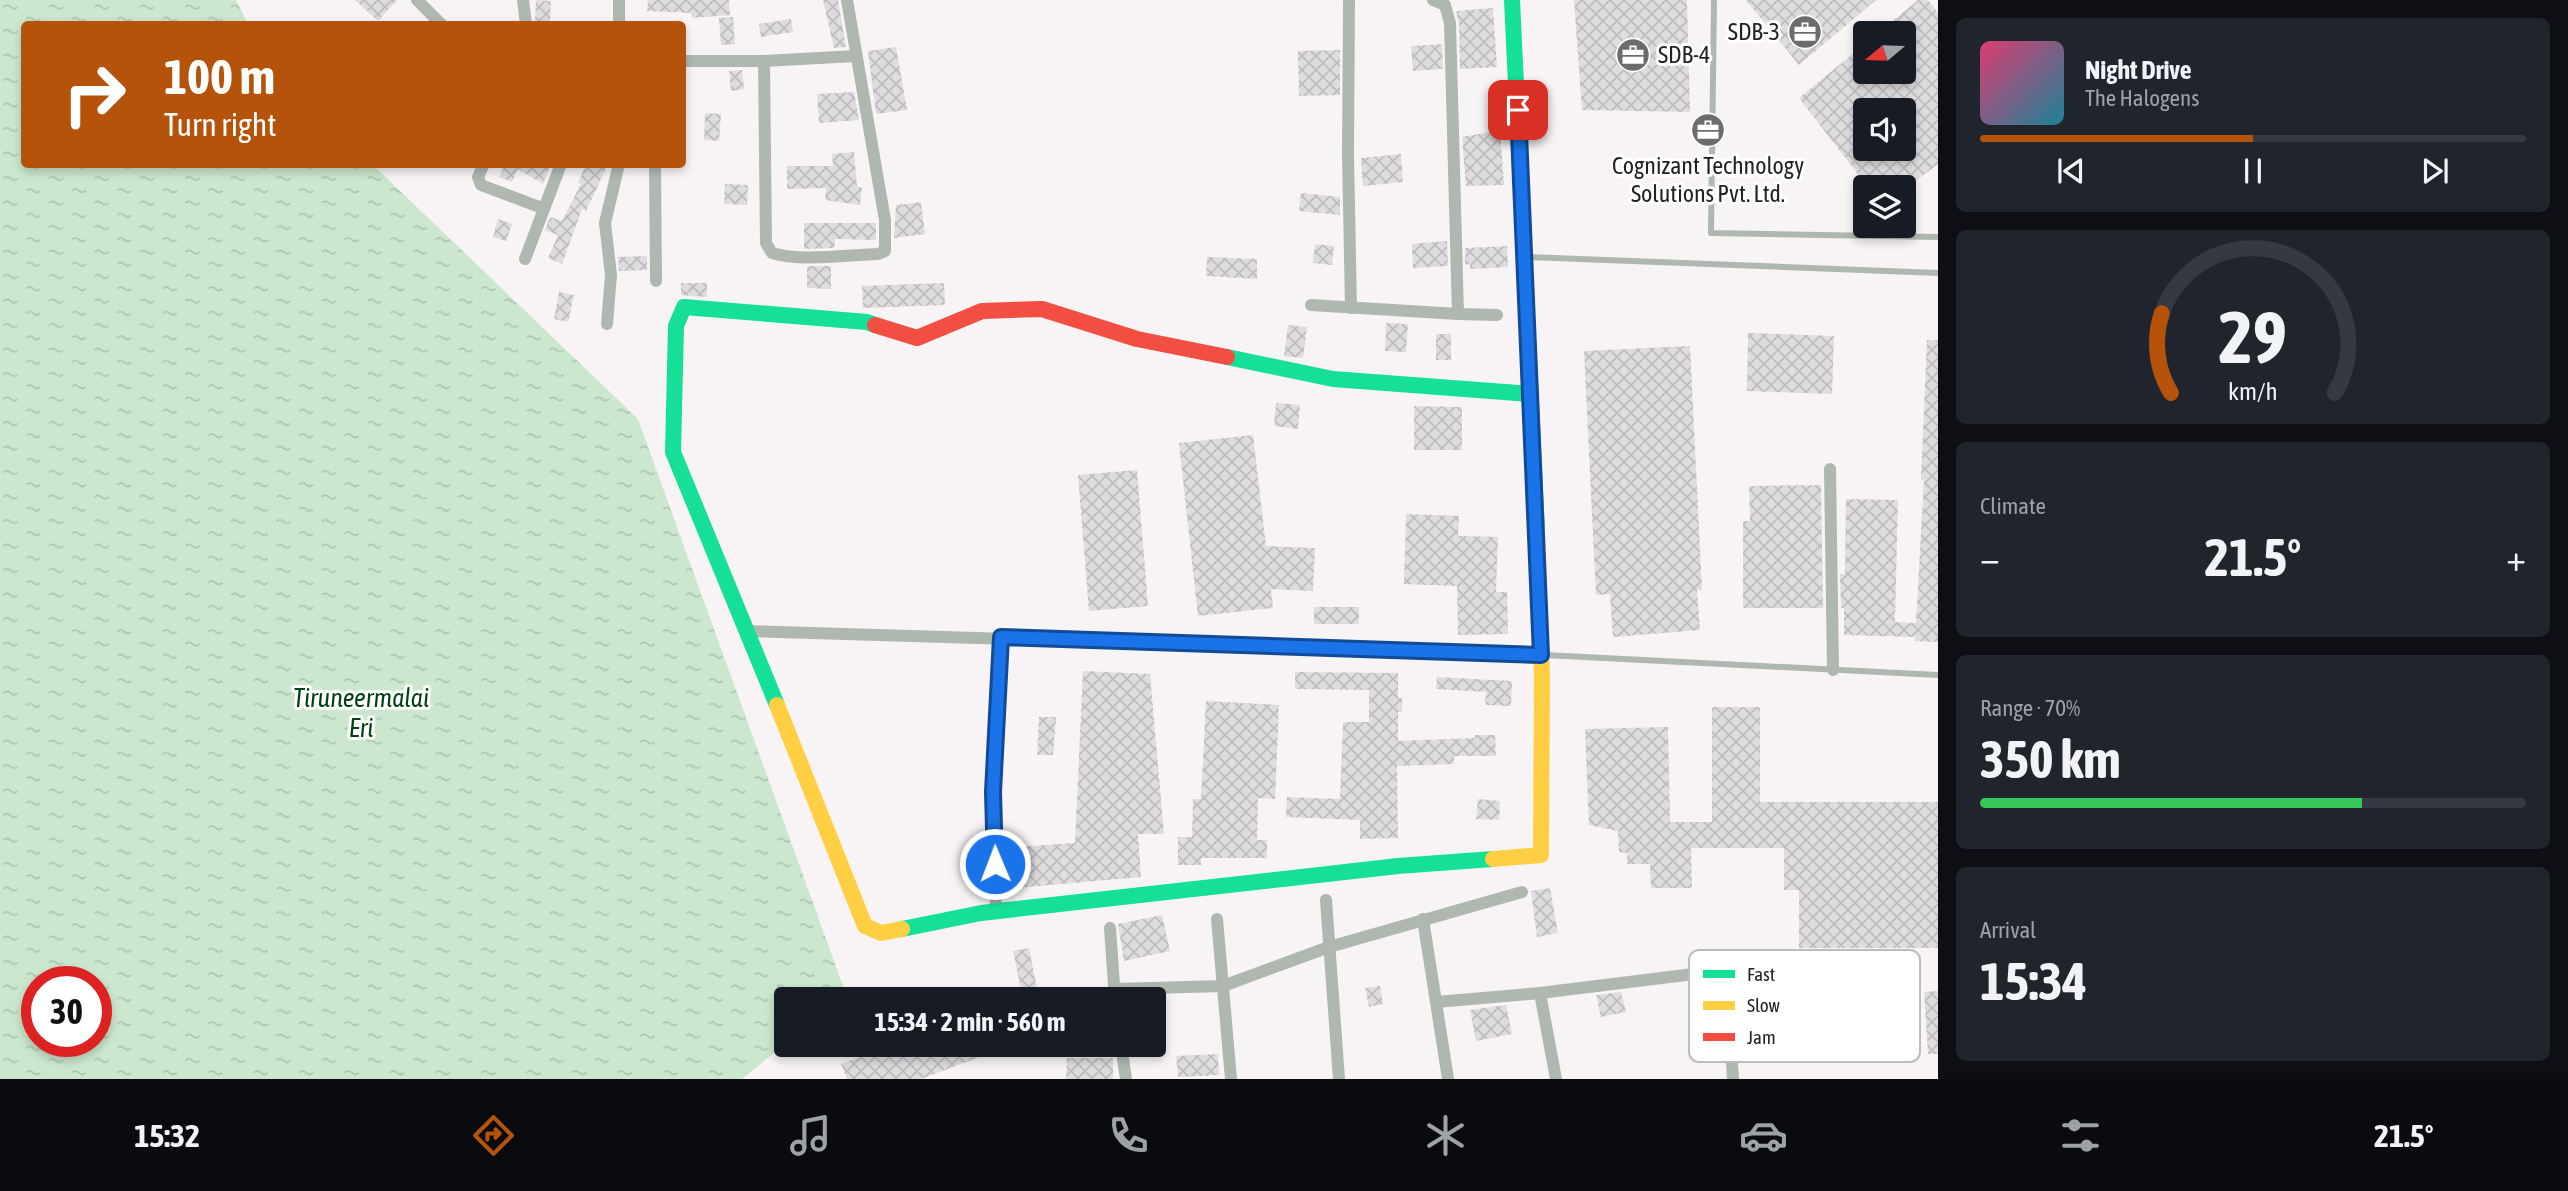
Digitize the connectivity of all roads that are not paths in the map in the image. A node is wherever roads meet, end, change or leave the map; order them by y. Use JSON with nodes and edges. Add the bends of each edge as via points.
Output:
{"nodes":[{"id":1,"x":417,"y":0,"type":"edge"},
{"id":2,"x":523,"y":0,"type":"edge"},
{"id":3,"x":619,"y":0,"type":"edge"},
{"id":4,"x":847,"y":0,"type":"edge"},
{"id":5,"x":1349,"y":0,"type":"edge"},
{"id":6,"x":1433,"y":0,"type":"edge"},
{"id":7,"x":1512,"y":0,"type":"edge"},
{"id":8,"x":1714,"y":0,"type":"edge"},
{"id":9,"x":437,"y":21,"type":"edge"},
{"id":10,"x":526,"y":21,"type":"edge"},
{"id":11,"x":619,"y":21,"type":"edge"},
{"id":12,"x":856,"y":56,"type":"junction"},
{"id":13,"x":686,"y":61,"type":"edge"},
{"id":14,"x":764,"y":61,"type":"junction"},
{"id":15,"x":482,"y":168,"type":"edge"},
{"id":16,"x":559,"y":168,"type":"edge"},
{"id":17,"x":618,"y":168,"type":"edge"},
{"id":18,"x":655,"y":168,"type":"edge"},
{"id":19,"x":542,"y":208,"type":"junction"},
{"id":20,"x":1938,"y":237,"type":"edge"},
{"id":21,"x":1526,"y":257,"type":"junction"},
{"id":22,"x":525,"y":259,"type":"dead end"},
{"id":23,"x":1938,"y":273,"type":"edge"},
{"id":24,"x":656,"y":281,"type":"dead end"},
{"id":25,"x":1311,"y":305,"type":"dead end"},
{"id":26,"x":1351,"y":308,"type":"junction"},
{"id":27,"x":1458,"y":314,"type":"junction"},
{"id":28,"x":1497,"y":315,"type":"dead end"},
{"id":29,"x":607,"y":324,"type":"dead end"},
{"id":30,"x":1531,"y":394,"type":"junction"},
{"id":31,"x":1830,"y":469,"type":"dead end"},
{"id":32,"x":747,"y":631,"type":"junction"},
{"id":33,"x":1001,"y":637,"type":"junction"},
{"id":34,"x":1541,"y":655,"type":"junction"},
{"id":35,"x":1833,"y":670,"type":"junction"},
{"id":36,"x":1938,"y":675,"type":"edge"},
{"id":37,"x":1522,"y":892,"type":"dead end"},
{"id":38,"x":1326,"y":900,"type":"dead end"},
{"id":39,"x":996,"y":912,"type":"junction"},
{"id":40,"x":1217,"y":919,"type":"dead end"},
{"id":41,"x":1423,"y":919,"type":"junction"},
{"id":42,"x":1110,"y":928,"type":"dead end"},
{"id":43,"x":1329,"y":947,"type":"junction"},
{"id":44,"x":1689,"y":975,"type":"edge"},
{"id":45,"x":1223,"y":985,"type":"junction"},
{"id":46,"x":1114,"y":987,"type":"edge"},
{"id":47,"x":1166,"y":990,"type":"edge"},
{"id":48,"x":1540,"y":993,"type":"junction"},
{"id":49,"x":1436,"y":1002,"type":"junction"},
{"id":50,"x":1123,"y":1057,"type":"edge"},
{"id":51,"x":1126,"y":1079,"type":"edge"},
{"id":52,"x":1231,"y":1079,"type":"edge"},
{"id":53,"x":1339,"y":1079,"type":"edge"},
{"id":54,"x":1448,"y":1079,"type":"edge"},
{"id":55,"x":1556,"y":1079,"type":"edge"}],
"edges":[{"from":1,"to":9,"type":"street"},
{"from":2,"to":10,"type":"street"},
{"from":3,"to":11,"type":"street"},
{"from":4,"to":12,"type":"street"},
{"from":5,"to":26,"type":"street"},
{"from":6,"to":27,"type":"street","via":[[1445,5],[1450,23]]},
{"from":7,"to":21,"type":"street"},
{"from":8,"to":20,"type":"lane","via":[[1711,233]]},
{"from":12,"to":14,"type":"street"},
{"from":12,"to":14,"type":"street","via":[[885,220],[885,251],[878,254],[781,256],[772,253],[766,243]]},
{"from":13,"to":14,"type":"street"},
{"from":15,"to":19,"type":"street","via":[[478,177],[481,185]]},
{"from":16,"to":19,"type":"street"},
{"from":17,"to":29,"type":"street","via":[[605,223],[611,275]]},
{"from":18,"to":24,"type":"street"},
{"from":19,"to":22,"type":"street"},
{"from":21,"to":23,"type":"lane"},
{"from":21,"to":30,"type":"street"},
{"from":25,"to":26,"type":"street"},
{"from":26,"to":27,"type":"street"},
{"from":27,"to":28,"type":"street"},
{"from":30,"to":32,"type":"street","via":[[1333,379],[1137,339],[1042,309],[982,311],[917,338],[867,322],[684,307],[676,326],[673,452]]},
{"from":30,"to":34,"type":"street"},
{"from":31,"to":35,"type":"street"},
{"from":32,"to":33,"type":"street"},
{"from":32,"to":39,"type":"street","via":[[866,926],[881,933]]},
{"from":33,"to":34,"type":"street"},
{"from":33,"to":39,"type":"street","via":[[993,792]]},
{"from":34,"to":35,"type":"lane"},
{"from":34,"to":39,"type":"street","via":[[1541,855],[1398,866]]},
{"from":35,"to":36,"type":"lane"},
{"from":37,"to":41,"type":"street"},
{"from":38,"to":43,"type":"street"},
{"from":40,"to":45,"type":"street"},
{"from":41,"to":43,"type":"street"},
{"from":41,"to":49,"type":"street"},
{"from":42,"to":46,"type":"street"},
{"from":43,"to":45,"type":"street"},
{"from":43,"to":53,"type":"street"},
{"from":44,"to":48,"type":"street"},
{"from":45,"to":47,"type":"street"},
{"from":45,"to":52,"type":"street"},
{"from":48,"to":49,"type":"street"},
{"from":48,"to":55,"type":"street"},
{"from":49,"to":54,"type":"street"},
{"from":50,"to":51,"type":"street"}]}
